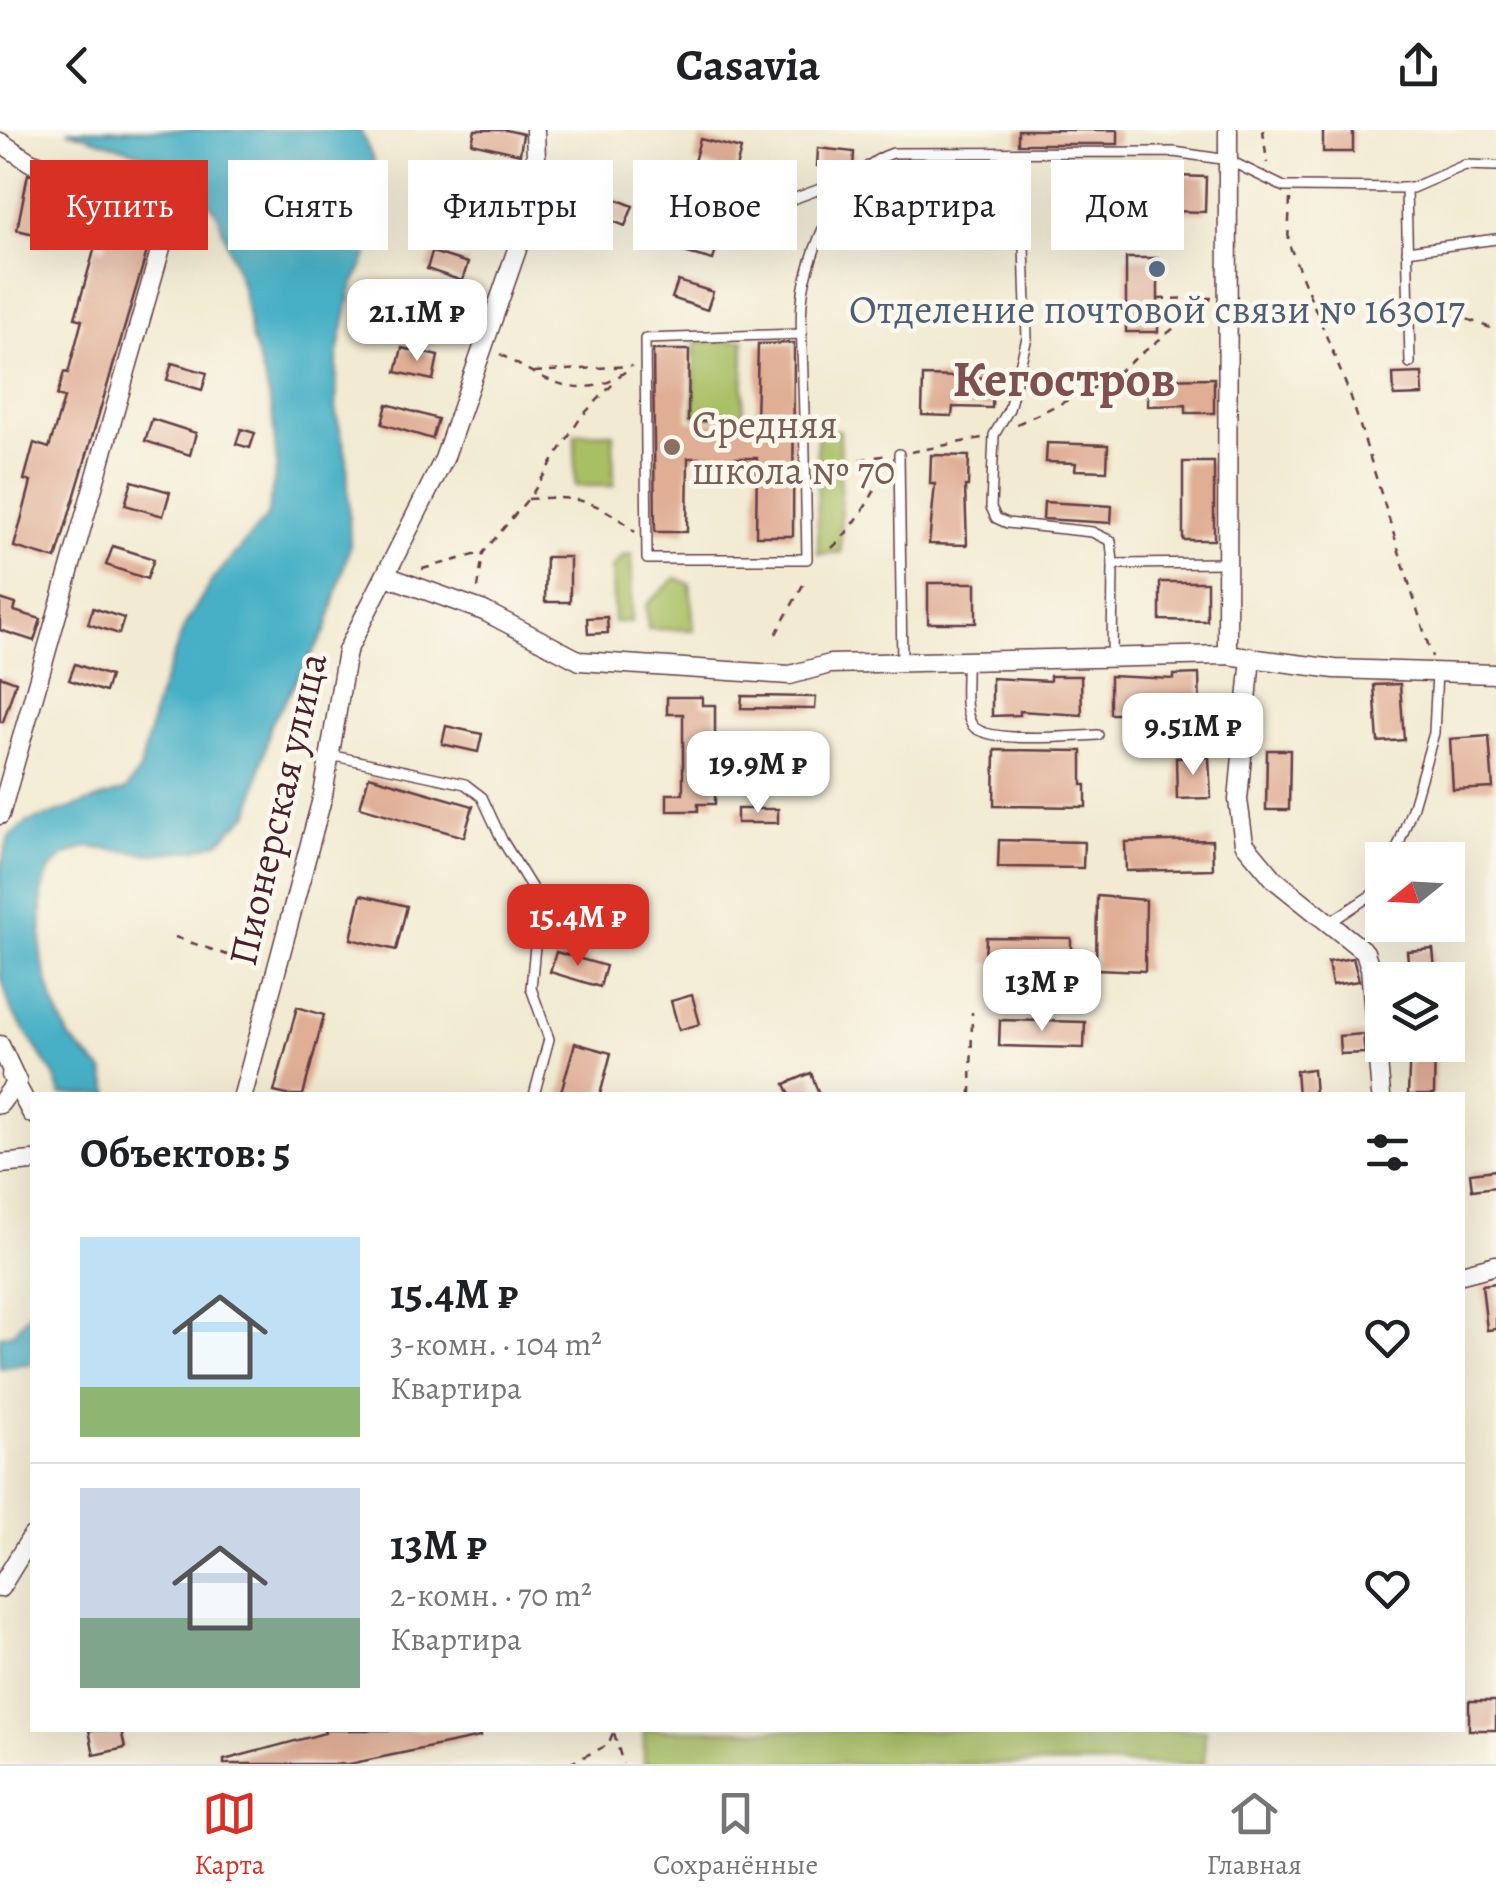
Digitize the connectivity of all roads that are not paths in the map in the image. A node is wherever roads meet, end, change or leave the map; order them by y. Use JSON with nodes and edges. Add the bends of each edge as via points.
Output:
{"nodes":[{"id":1,"x":534,"y":130,"type":"edge"},
{"id":2,"x":1228,"y":130,"type":"edge"},
{"id":3,"x":0,"y":142,"type":"edge"},
{"id":4,"x":1022,"y":153,"type":"junction"},
{"id":5,"x":880,"y":160,"type":"edge"},
{"id":6,"x":1228,"y":160,"type":"junction"},
{"id":7,"x":1496,"y":166,"type":"edge"},
{"id":8,"x":1406,"y":188,"type":"junction"},
{"id":9,"x":1496,"y":239,"type":"edge"},
{"id":10,"x":817,"y":249,"type":"edge"},
{"id":11,"x":1408,"y":252,"type":"junction"},
{"id":12,"x":802,"y":334,"type":"junction"},
{"id":13,"x":1410,"y":364,"type":"dead end"},
{"id":14,"x":899,"y":454,"type":"road end"},
{"id":15,"x":1229,"y":563,"type":"junction"},
{"id":16,"x":1113,"y":564,"type":"junction"},
{"id":17,"x":392,"y":578,"type":"junction"},
{"id":18,"x":1228,"y":655,"type":"junction"},
{"id":19,"x":1251,"y":656,"type":"junction"},
{"id":20,"x":1112,"y":658,"type":"junction"},
{"id":21,"x":902,"y":663,"type":"junction"},
{"id":22,"x":966,"y":664,"type":"junction"},
{"id":23,"x":1437,"y":672,"type":"junction"},
{"id":24,"x":1496,"y":674,"type":"edge"},
{"id":25,"x":1098,"y":735,"type":"dead end"},
{"id":26,"x":330,"y":756,"type":"junction"},
{"id":27,"x":0,"y":814,"type":"edge"},
{"id":28,"x":1400,"y":842,"type":"edge"},
{"id":29,"x":1365,"y":899,"type":"edge"},
{"id":30,"x":1329,"y":923,"type":"junction"},
{"id":31,"x":0,"y":1045,"type":"edge"},
{"id":32,"x":0,"y":1064,"type":"edge"},
{"id":33,"x":16,"y":1082,"type":"junction"},
{"id":34,"x":244,"y":1092,"type":"edge"},
{"id":35,"x":535,"y":1092,"type":"edge"},
{"id":36,"x":1381,"y":1092,"type":"edge"},
{"id":37,"x":0,"y":1104,"type":"edge"},
{"id":38,"x":30,"y":1110,"type":"edge"},
{"id":39,"x":30,"y":1161,"type":"edge"},
{"id":40,"x":0,"y":1164,"type":"edge"},
{"id":41,"x":1496,"y":1266,"type":"edge"},
{"id":42,"x":1465,"y":1273,"type":"edge"},
{"id":43,"x":30,"y":1539,"type":"edge"},
{"id":44,"x":0,"y":1588,"type":"edge"}],
"edges":[{"from":1,"to":17,"type":"street","name":"Пионерская улица","via":[[536,158],[522,235],[444,459]]},
{"from":2,"to":6,"type":"street"},
{"from":3,"to":27,"type":"street","via":[[30,162],[149,203],[166,230]]},
{"from":4,"to":5,"type":"lane","via":[[893,153]]},
{"from":4,"to":6,"type":"lane","via":[[1174,152]]},
{"from":4,"to":16,"type":"lane","via":[[1027,338],[1009,410],[994,435],[990,507],[1007,523],[1104,536],[1111,541]]},
{"from":6,"to":8,"type":"lane","via":[[1291,187]]},
{"from":6,"to":15,"type":"street"},
{"from":7,"to":8,"type":"lane","via":[[1466,166]]},
{"from":8,"to":11,"type":"lane"},
{"from":9,"to":11,"type":"lane"},
{"from":10,"to":12,"type":"lane","via":[[805,284]]},
{"from":11,"to":13,"type":"lane"},
{"from":12,"to":12,"type":"lane","via":[[808,559],[647,559],[645,339]]},
{"from":14,"to":21,"type":"lane"},
{"from":15,"to":16,"type":"lane"},
{"from":15,"to":18,"type":"street"},
{"from":16,"to":20,"type":"lane"},
{"from":17,"to":21,"type":"street","via":[[477,608],[580,661],[790,675],[830,664]]},
{"from":17,"to":26,"type":"street","name":"Пионерская улица","via":[[347,651]]},
{"from":18,"to":19,"type":"street"},
{"from":18,"to":20,"type":"street"},
{"from":19,"to":23,"type":"street","via":[[1335,669]]},
{"from":19,"to":30,"type":"street","via":[[1238,800],[1244,843],[1275,880]]},
{"from":20,"to":22,"type":"street"},
{"from":21,"to":22,"type":"street"},
{"from":22,"to":25,"type":"lane","via":[[970,718],[980,731],[1003,737]]},
{"from":23,"to":24,"type":"street"},
{"from":23,"to":28,"type":"lane","via":[[1434,733]]},
{"from":26,"to":34,"type":"street","name":"Пионерская улица"},
{"from":26,"to":35,"type":"lane","via":[[465,784],[482,797],[533,890],[531,988],[549,1039]]},
{"from":29,"to":30,"type":"lane"},
{"from":30,"to":36,"type":"street","via":[[1356,942],[1370,968]]},
{"from":31,"to":33,"type":"street"},
{"from":32,"to":33,"type":"street"},
{"from":33,"to":37,"type":"street"},
{"from":33,"to":38,"type":"street"},
{"from":39,"to":40,"type":"street"},
{"from":41,"to":42,"type":"street"},
{"from":43,"to":44,"type":"street"}]}
